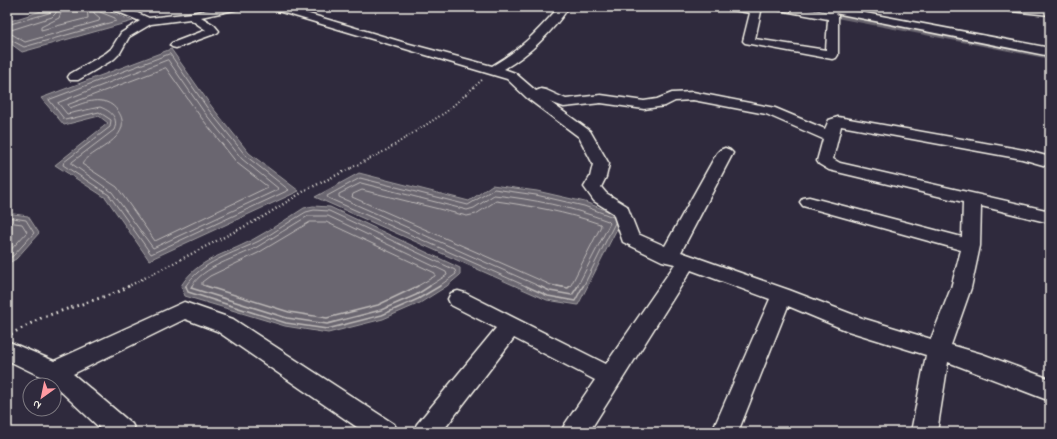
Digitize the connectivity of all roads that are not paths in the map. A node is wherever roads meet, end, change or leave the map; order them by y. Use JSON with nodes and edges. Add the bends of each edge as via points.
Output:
{"nodes":[{"id":1,"x":115,"y":7,"type":"edge"},
{"id":2,"x":235,"y":7,"type":"edge"},
{"id":3,"x":275,"y":7,"type":"edge"},
{"id":4,"x":564,"y":7,"type":"edge"},
{"id":5,"x":732,"y":7,"type":"edge"},
{"id":6,"x":779,"y":7,"type":"edge"},
{"id":7,"x":818,"y":7,"type":"edge"},
{"id":8,"x":1002,"y":7,"type":"edge"},
{"id":9,"x":1023,"y":8,"type":"edge"},
{"id":10,"x":757,"y":9,"type":"edge"},
{"id":11,"x":1050,"y":12,"type":"edge"},
{"id":12,"x":836,"y":14,"type":"junction"},
{"id":13,"x":192,"y":16,"type":"junction"},
{"id":14,"x":148,"y":21,"type":"junction"},
{"id":15,"x":964,"y":25,"type":"dead end"},
{"id":16,"x":972,"y":36,"type":"junction"},
{"id":17,"x":176,"y":45,"type":"dead end"},
{"id":18,"x":1050,"y":52,"type":"edge"},
{"id":19,"x":502,"y":73,"type":"junction"},
{"id":20,"x":74,"y":77,"type":"dead end"},
{"id":21,"x":831,"y":137,"type":"junction"},
{"id":22,"x":725,"y":153,"type":"dead end"},
{"id":23,"x":1050,"y":162,"type":"edge"},
{"id":24,"x":972,"y":200,"type":"junction"},
{"id":25,"x":809,"y":202,"type":"dead end"},
{"id":26,"x":1050,"y":217,"type":"edge"},
{"id":27,"x":971,"y":246,"type":"junction"},
{"id":28,"x":678,"y":258,"type":"junction"},
{"id":29,"x":782,"y":295,"type":"junction"},
{"id":30,"x":458,"y":299,"type":"dead end"},
{"id":31,"x":510,"y":326,"type":"junction"},
{"id":32,"x":7,"y":350,"type":"edge"},
{"id":33,"x":938,"y":350,"type":"junction"},
{"id":34,"x":54,"y":372,"type":"junction"},
{"id":35,"x":610,"y":377,"type":"junction"},
{"id":36,"x":1050,"y":390,"type":"edge"},
{"id":37,"x":123,"y":432,"type":"edge"},
{"id":38,"x":386,"y":432,"type":"edge"},
{"id":39,"x":426,"y":432,"type":"edge"},
{"id":40,"x":574,"y":432,"type":"edge"},
{"id":41,"x":725,"y":432,"type":"edge"},
{"id":42,"x":924,"y":432,"type":"edge"}],
"edges":[{"from":1,"to":14,"type":"street"},
{"from":2,"to":13,"type":"street"},
{"from":3,"to":19,"type":"street"},
{"from":4,"to":19,"type":"street","via":[[540,36],[513,59]]},
{"from":5,"to":10,"type":"street"},
{"from":6,"to":12,"type":"street"},
{"from":7,"to":12,"type":"street"},
{"from":8,"to":9,"type":"street"},
{"from":9,"to":11,"type":"street"},
{"from":10,"to":12,"type":"street","via":[[749,41],[832,55]]},
{"from":12,"to":16,"type":"street","via":[[902,18]]},
{"from":13,"to":14,"type":"street"},
{"from":13,"to":17,"type":"street","via":[[213,31]]},
{"from":14,"to":20,"type":"street","via":[[125,36],[110,56]]},
{"from":15,"to":16,"type":"street"},
{"from":16,"to":18,"type":"street"},
{"from":19,"to":21,"type":"street","via":[[524,80],[538,92],[564,102],[601,100],[644,105],[660,103],[672,97],[693,96],[770,111]]},
{"from":19,"to":28,"type":"street","via":[[585,134],[601,164],[592,187],[600,197],[621,210],[630,238]]},
{"from":21,"to":23,"type":"street","via":[[834,123],[838,121]]},
{"from":21,"to":24,"type":"street","via":[[825,161],[828,164]]},
{"from":22,"to":28,"type":"street"},
{"from":24,"to":26,"type":"street"},
{"from":24,"to":27,"type":"street"},
{"from":25,"to":27,"type":"street"},
{"from":27,"to":33,"type":"street","via":[[960,288]]},
{"from":28,"to":29,"type":"street"},
{"from":28,"to":35,"type":"street"},
{"from":29,"to":33,"type":"street","via":[[856,325]]},
{"from":29,"to":41,"type":"street"},
{"from":30,"to":31,"type":"street"},
{"from":31,"to":35,"type":"street"},
{"from":31,"to":39,"type":"street"},
{"from":32,"to":34,"type":"street"},
{"from":33,"to":36,"type":"street"},
{"from":33,"to":42,"type":"street"},
{"from":34,"to":37,"type":"street"},
{"from":34,"to":38,"type":"street","via":[[184,310],[225,325]]},
{"from":35,"to":40,"type":"street"}]}
